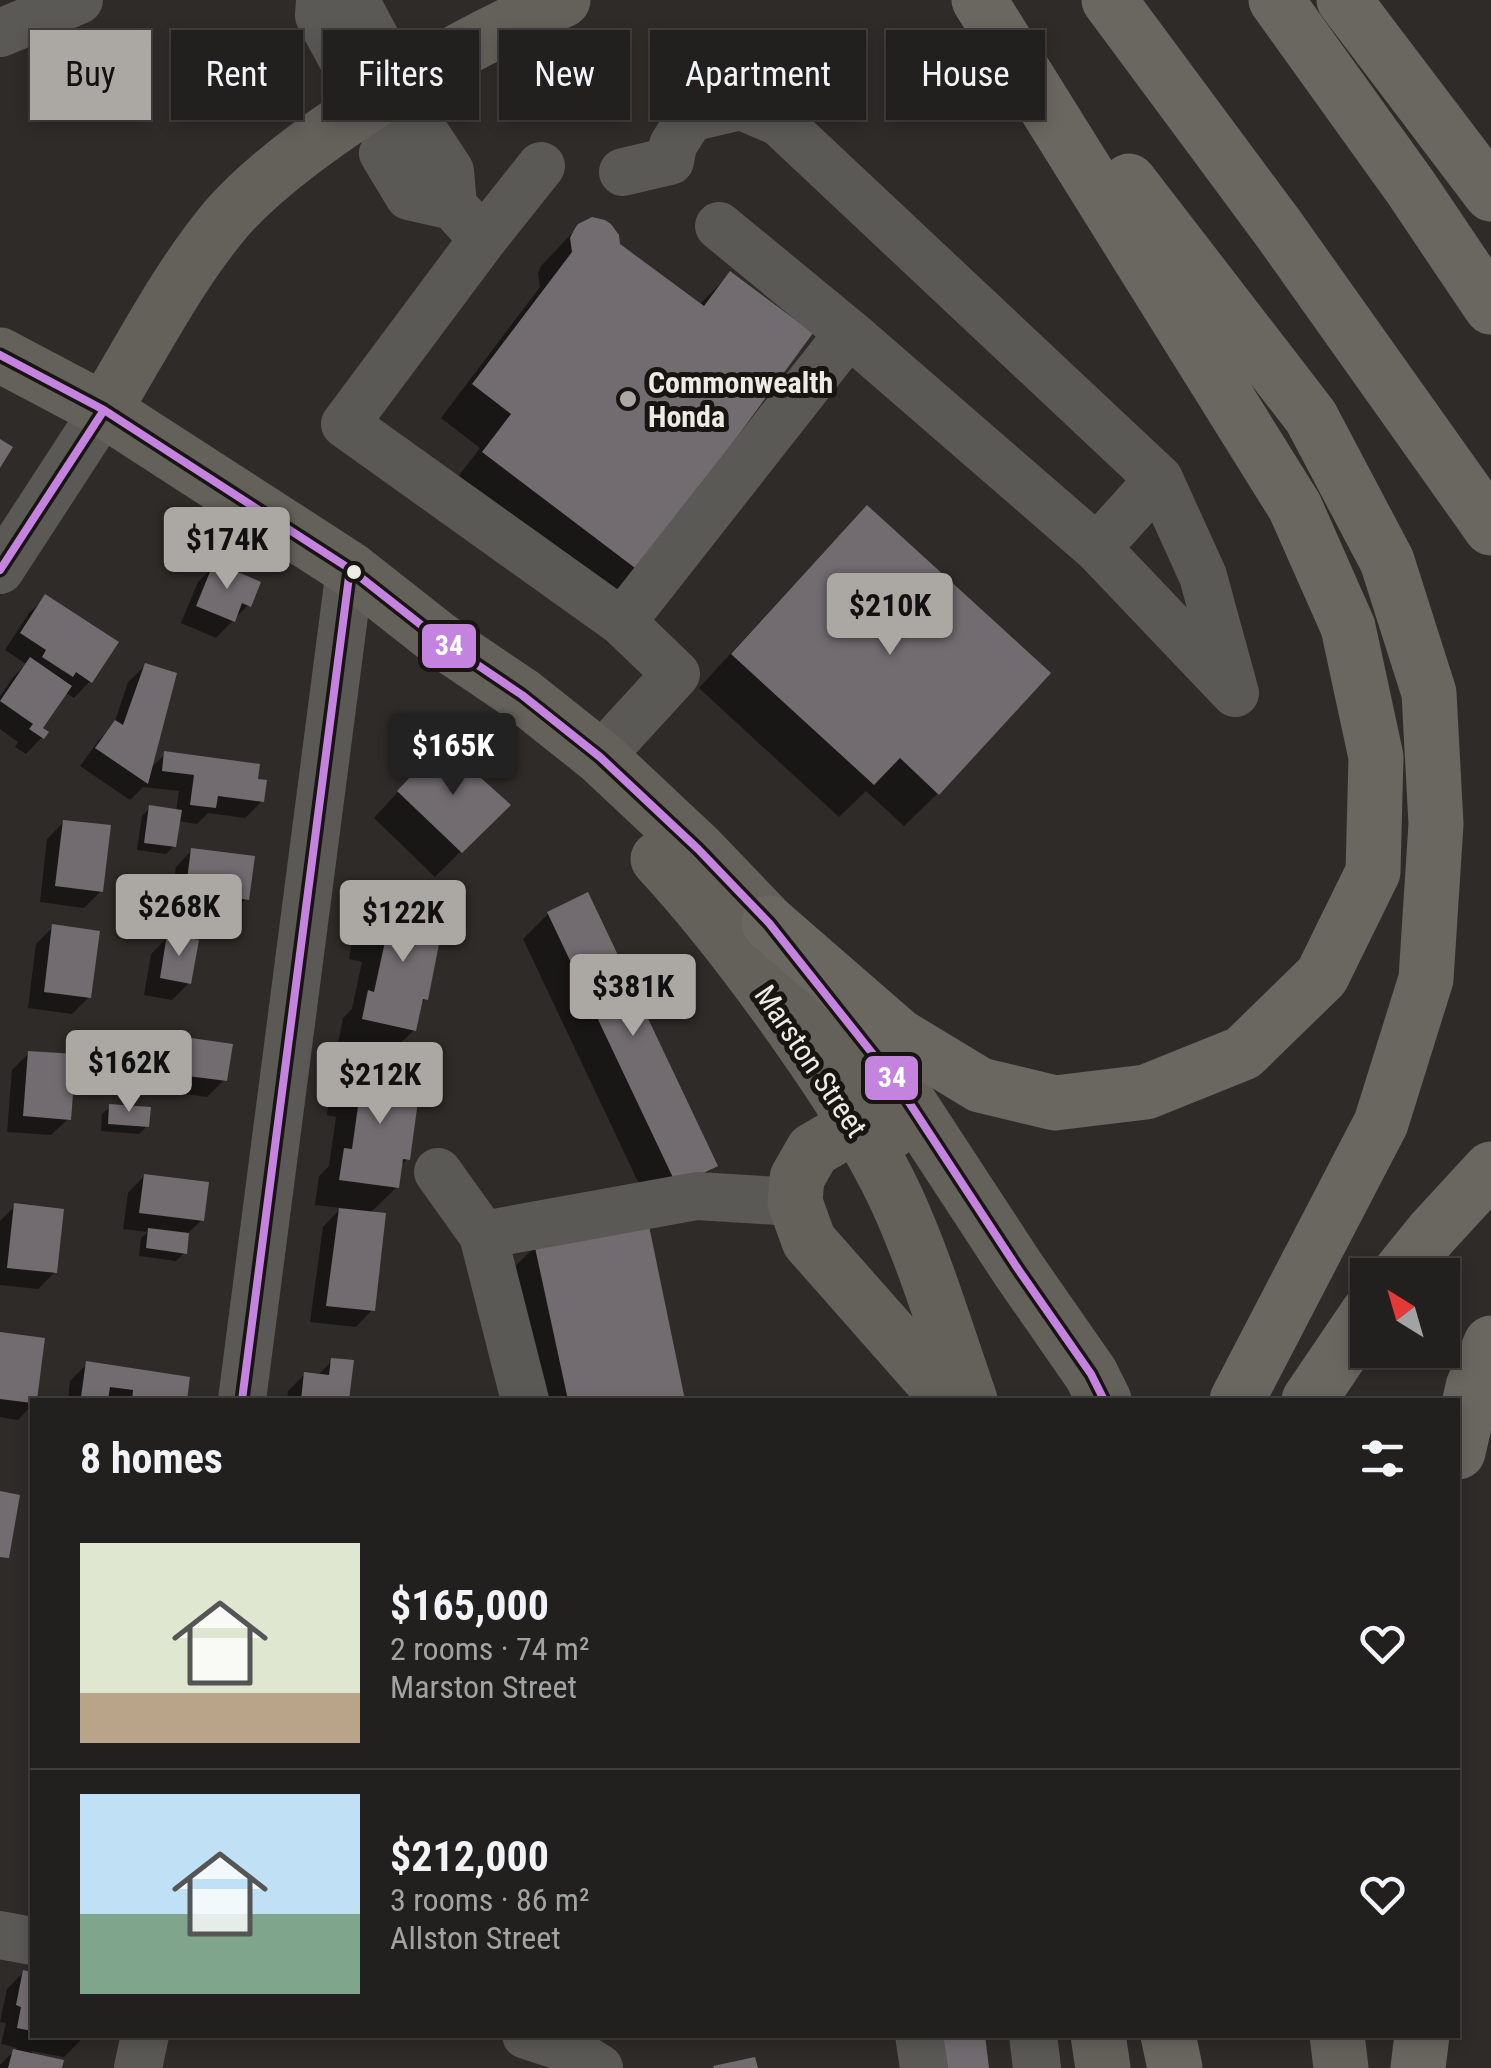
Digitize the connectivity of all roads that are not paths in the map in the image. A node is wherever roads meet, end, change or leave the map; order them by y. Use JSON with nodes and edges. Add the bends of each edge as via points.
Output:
{"nodes":[{"id":1,"x":80,"y":0,"type":"edge"},
{"id":2,"x":320,"y":0,"type":"edge"},
{"id":3,"x":355,"y":0,"type":"edge"},
{"id":4,"x":563,"y":0,"type":"edge"},
{"id":5,"x":979,"y":0,"type":"edge"},
{"id":6,"x":990,"y":0,"type":"edge"},
{"id":7,"x":1109,"y":0,"type":"edge"},
{"id":8,"x":1276,"y":0,"type":"edge"},
{"id":9,"x":1344,"y":0,"type":"edge"},
{"id":10,"x":327,"y":30,"type":"edge"},
{"id":11,"x":371,"y":30,"type":"edge"},
{"id":12,"x":0,"y":33,"type":"edge"},
{"id":13,"x":479,"y":39,"type":"edge"},
{"id":14,"x":346,"y":120,"type":"edge"},
{"id":15,"x":409,"y":120,"type":"edge"},
{"id":16,"x":541,"y":166,"type":"dead end"},
{"id":17,"x":623,"y":172,"type":"dead end"},
{"id":18,"x":1491,"y":194,"type":"edge"},
{"id":19,"x":468,"y":222,"type":"junction"},
{"id":20,"x":719,"y":226,"type":"dead end"},
{"id":21,"x":1491,"y":307,"type":"edge"},
{"id":22,"x":849,"y":334,"type":"junction"},
{"id":23,"x":0,"y":354,"type":"edge"},
{"id":24,"x":104,"y":410,"type":"junction"},
{"id":25,"x":1159,"y":480,"type":"junction"},
{"id":26,"x":1491,"y":528,"type":"edge"},
{"id":27,"x":1097,"y":548,"type":"junction"},
{"id":28,"x":0,"y":570,"type":"edge"},
{"id":29,"x":350,"y":570,"type":"junction"},
{"id":30,"x":622,"y":622,"type":"junction"},
{"id":31,"x":600,"y":757,"type":"junction"},
{"id":32,"x":769,"y":923,"type":"junction"},
{"id":33,"x":856,"y":1125,"type":"junction"},
{"id":34,"x":1491,"y":1169,"type":"edge"},
{"id":35,"x":438,"y":1172,"type":"dead end"},
{"id":36,"x":964,"y":1186,"type":"junction"},
{"id":37,"x":794,"y":1202,"type":"junction"},
{"id":38,"x":484,"y":1235,"type":"junction"},
{"id":39,"x":1412,"y":1258,"type":"edge"},
{"id":40,"x":1350,"y":1341,"type":"edge"},
{"id":41,"x":1491,"y":1343,"type":"edge"},
{"id":42,"x":242,"y":1398,"type":"edge"},
{"id":43,"x":525,"y":1398,"type":"edge"},
{"id":44,"x":945,"y":1398,"type":"edge"},
{"id":45,"x":969,"y":1398,"type":"edge"},
{"id":46,"x":1103,"y":1398,"type":"edge"},
{"id":47,"x":1237,"y":1398,"type":"edge"},
{"id":48,"x":1311,"y":1398,"type":"edge"},
{"id":49,"x":1460,"y":1443,"type":"edge"},
{"id":50,"x":0,"y":1934,"type":"edge"},
{"id":51,"x":30,"y":1941,"type":"edge"},
{"id":52,"x":145,"y":2038,"type":"edge"},
{"id":53,"x":535,"y":2038,"type":"edge"},
{"id":54,"x":610,"y":2038,"type":"edge"},
{"id":55,"x":920,"y":2038,"type":"edge"},
{"id":56,"x":1032,"y":2038,"type":"edge"},
{"id":57,"x":1099,"y":2038,"type":"edge"},
{"id":58,"x":1169,"y":2038,"type":"edge"},
{"id":59,"x":1337,"y":2038,"type":"edge"},
{"id":60,"x":1422,"y":2038,"type":"edge"},
{"id":61,"x":138,"y":2068,"type":"edge"},
{"id":62,"x":600,"y":2068,"type":"edge"},
{"id":63,"x":615,"y":2068,"type":"edge"},
{"id":64,"x":924,"y":2068,"type":"edge"},
{"id":65,"x":1037,"y":2068,"type":"edge"},
{"id":66,"x":1104,"y":2068,"type":"edge"},
{"id":67,"x":1175,"y":2068,"type":"edge"},
{"id":68,"x":1341,"y":2068,"type":"edge"},
{"id":69,"x":1418,"y":2068,"type":"edge"}],
"edges":[{"from":1,"to":12,"type":"street"},
{"from":2,"to":10,"type":"street"},
{"from":3,"to":11,"type":"street"},
{"from":4,"to":13,"type":"main road"},
{"from":5,"to":32,"type":"highway","via":[[1295,506],[1348,627],[1376,758],[1372,872],[1322,976],[1243,1053],[1146,1092],[1055,1103],[980,1085],[899,1036]]},
{"from":6,"to":47,"type":"highway","via":[[1310,418],[1387,560],[1429,693],[1436,824],[1426,978],[1381,1123]]},
{"from":7,"to":26,"type":"highway"},
{"from":8,"to":21,"type":"highway"},
{"from":9,"to":18,"type":"highway"},
{"from":14,"to":24,"type":"main road","via":[[228,216],[192,263]]},
{"from":15,"to":19,"type":"street","via":[[450,171]]},
{"from":16,"to":19,"type":"street"},
{"from":17,"to":25,"type":"street","via":[[670,161],[690,118],[741,106],[779,122]]},
{"from":19,"to":30,"type":"street","via":[[344,424]]},
{"from":20,"to":22,"type":"street"},
{"from":22,"to":27,"type":"street"},
{"from":22,"to":30,"type":"street"},
{"from":23,"to":24,"type":"main road","name":"Marston Street"},
{"from":24,"to":28,"type":"street"},
{"from":24,"to":29,"type":"main road","name":"Marston Street"},
{"from":25,"to":27,"type":"street"},
{"from":25,"to":27,"type":"street","via":[[1203,576],[1235,693]]},
{"from":29,"to":31,"type":"main road","name":"Marston Street"},
{"from":29,"to":33,"type":"main road","name":"Marston Street","via":[[574,775],[694,898]]},
{"from":29,"to":42,"type":"street"},
{"from":30,"to":31,"type":"street","via":[[676,674]]},
{"from":31,"to":32,"type":"main road","name":"Marston Street"},
{"from":32,"to":36,"type":"main road","name":"Marston Street","via":[[899,1087]]},
{"from":33,"to":36,"type":"main road","via":[[903,1137]]},
{"from":33,"to":37,"type":"main road","via":[[813,1150],[797,1178]]},
{"from":33,"to":45,"type":"main road","name":"Marston Street","via":[[897,1201]]},
{"from":34,"to":39,"type":"highway"},
{"from":35,"to":38,"type":"street"},
{"from":36,"to":46,"type":"main road","name":"Marston Street"},
{"from":37,"to":38,"type":"street","via":[[697,1196]]},
{"from":37,"to":44,"type":"main road","via":[[809,1241]]},
{"from":38,"to":43,"type":"street"},
{"from":40,"to":48,"type":"highway"},
{"from":41,"to":49,"type":"highway"},
{"from":50,"to":51,"type":"street"},
{"from":52,"to":61,"type":"street"},
{"from":53,"to":62,"type":"street"},
{"from":54,"to":63,"type":"street"},
{"from":55,"to":64,"type":"street"},
{"from":56,"to":65,"type":"street"},
{"from":57,"to":66,"type":"main road"},
{"from":58,"to":67,"type":"highway"},
{"from":59,"to":68,"type":"main road"},
{"from":60,"to":69,"type":"highway"}]}
